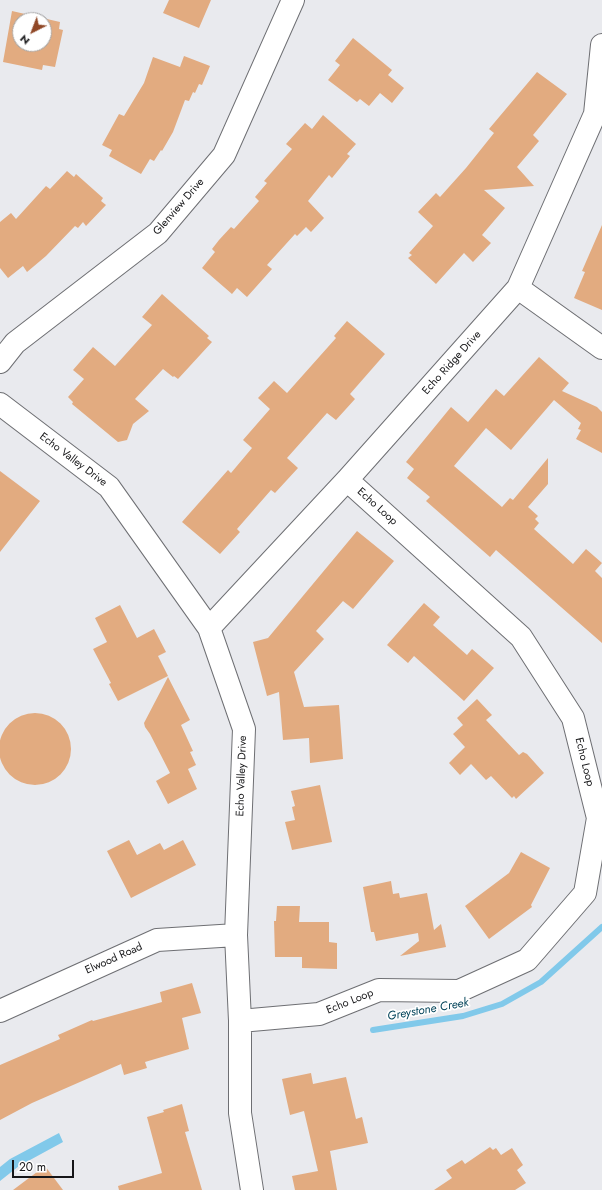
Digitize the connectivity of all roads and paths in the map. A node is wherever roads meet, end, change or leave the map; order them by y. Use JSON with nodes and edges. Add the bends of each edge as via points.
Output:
{"nodes":[{"id":1,"x":293,"y":0,"type":"edge"},
{"id":2,"x":602,"y":46,"type":"edge"},
{"id":3,"x":518,"y":288,"type":"junction"},
{"id":4,"x":602,"y":348,"type":"edge"},
{"id":5,"x":0,"y":362,"type":"edge"},
{"id":6,"x":0,"y":404,"type":"edge"},
{"id":7,"x":347,"y":480,"type":"junction"},
{"id":8,"x":209,"y":628,"type":"junction"},
{"id":9,"x":236,"y":935,"type":"junction"},
{"id":10,"x":0,"y":1011,"type":"edge"},
{"id":11,"x":240,"y":1021,"type":"junction"},
{"id":12,"x":252,"y":1190,"type":"edge"}],
"edges":[{"from":1,"to":5,"type":"street","name":"Glenview Drive","via":[[224,155],[158,233],[15,343]]},
{"from":2,"to":3,"type":"street","name":"Echo Ridge Drive","via":[[595,114]]},
{"from":3,"to":4,"type":"street"},
{"from":3,"to":7,"type":"street","name":"Echo Ridge Drive"},
{"from":6,"to":8,"type":"street","name":"Echo Valley Drive","via":[[109,487]]},
{"from":7,"to":8,"type":"street","name":"Echo Ridge Drive"},
{"from":7,"to":11,"type":"street","name":"Echo Loop","via":[[521,637],[574,718],[598,818],[585,893],[527,960],[459,991],[380,990],[320,1014]]},
{"from":8,"to":9,"type":"street","name":"Echo Valley Drive","via":[[244,729]]},
{"from":9,"to":10,"type":"street","name":"Elwood Road","via":[[157,940]]},
{"from":9,"to":11,"type":"street","name":"Echo Valley Drive"},
{"from":11,"to":12,"type":"street","name":"Echo Valley Drive","via":[[240,1113]]}]}
